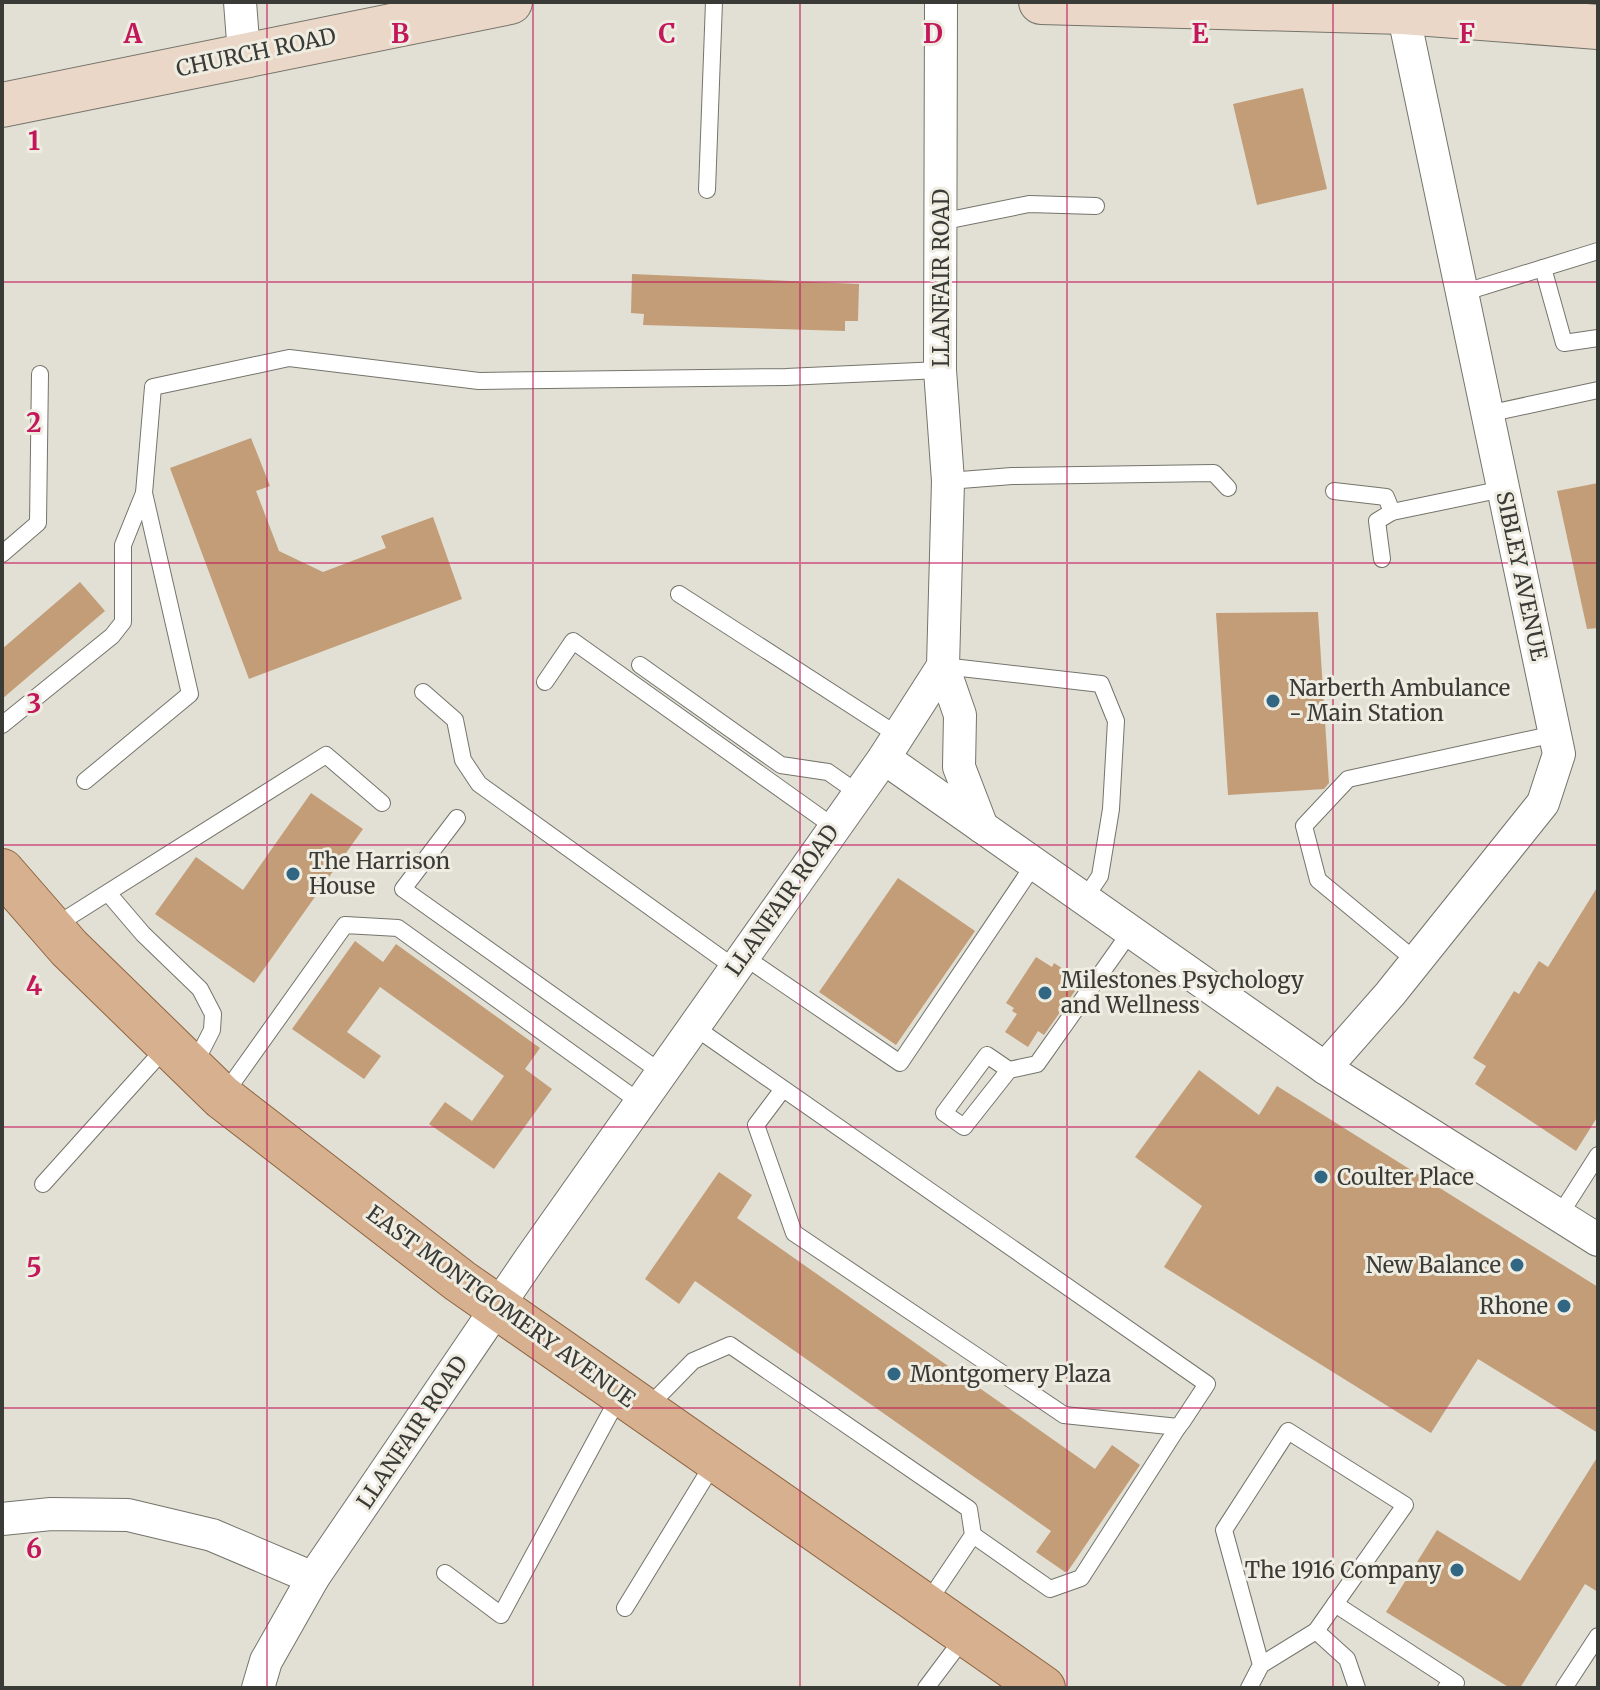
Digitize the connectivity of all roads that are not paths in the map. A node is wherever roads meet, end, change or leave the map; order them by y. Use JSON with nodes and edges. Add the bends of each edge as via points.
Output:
{"nodes":[{"id":1,"x":240,"y":2,"type":"edge"},
{"id":2,"x":510,"y":2,"type":"edge"},
{"id":3,"x":714,"y":2,"type":"edge"},
{"id":4,"x":941,"y":2,"type":"edge"},
{"id":5,"x":1041,"y":2,"type":"edge"},
{"id":6,"x":1403,"y":12,"type":"junction"},
{"id":7,"x":1598,"y":27,"type":"edge"},
{"id":8,"x":244,"y":54,"type":"junction"},
{"id":9,"x":2,"y":105,"type":"edge"},
{"id":10,"x":707,"y":190,"type":"dead end"},
{"id":11,"x":1096,"y":206,"type":"dead end"},
{"id":12,"x":940,"y":222,"type":"junction"},
{"id":13,"x":1598,"y":251,"type":"edge"},
{"id":14,"x":1543,"y":268,"type":"junction"},
{"id":15,"x":1462,"y":293,"type":"junction"},
{"id":16,"x":1598,"y":338,"type":"edge"},
{"id":17,"x":940,"y":370,"type":"junction"},
{"id":18,"x":40,"y":374,"type":"dead end"},
{"id":19,"x":1598,"y":390,"type":"edge"},
{"id":20,"x":1487,"y":414,"type":"junction"},
{"id":21,"x":948,"y":481,"type":"junction"},
{"id":22,"x":1228,"y":488,"type":"dead end"},
{"id":23,"x":1503,"y":489,"type":"junction"},
{"id":24,"x":1334,"y":491,"type":"dead end"},
{"id":25,"x":144,"y":493,"type":"junction"},
{"id":26,"x":1392,"y":512,"type":"junction"},
{"id":27,"x":2,"y":554,"type":"edge"},
{"id":28,"x":1382,"y":559,"type":"dead end"},
{"id":29,"x":679,"y":594,"type":"dead end"},
{"id":30,"x":640,"y":665,"type":"dead end"},
{"id":31,"x":943,"y":666,"type":"junction"},
{"id":32,"x":545,"y":682,"type":"dead end"},
{"id":33,"x":423,"y":692,"type":"dead end"},
{"id":34,"x":2,"y":725,"type":"edge"},
{"id":35,"x":1555,"y":734,"type":"junction"},
{"id":36,"x":892,"y":747,"type":"junction"},
{"id":37,"x":85,"y":781,"type":"dead end"},
{"id":38,"x":858,"y":793,"type":"junction"},
{"id":39,"x":382,"y":803,"type":"dead end"},
{"id":40,"x":457,"y":818,"type":"dead end"},
{"id":41,"x":834,"y":827,"type":"junction"},
{"id":42,"x":982,"y":827,"type":"junction"},
{"id":43,"x":1035,"y":863,"type":"junction"},
{"id":44,"x":2,"y":871,"type":"edge"},
{"id":45,"x":108,"y":893,"type":"junction"},
{"id":46,"x":1085,"y":898,"type":"junction"},
{"id":47,"x":52,"y":928,"type":"junction"},
{"id":48,"x":1131,"y":931,"type":"junction"},
{"id":49,"x":1416,"y":961,"type":"junction"},
{"id":50,"x":739,"y":962,"type":"junction"},
{"id":51,"x":693,"y":1026,"type":"junction"},
{"id":52,"x":1325,"y":1068,"type":"junction"},
{"id":53,"x":194,"y":1070,"type":"junction"},
{"id":54,"x":1009,"y":1070,"type":"dead end"},
{"id":55,"x":662,"y":1073,"type":"junction"},
{"id":56,"x":783,"y":1089,"type":"junction"},
{"id":57,"x":641,"y":1103,"type":"junction"},
{"id":58,"x":1598,"y":1155,"type":"edge"},
{"id":59,"x":43,"y":1184,"type":"dead end"},
{"id":60,"x":1559,"y":1216,"type":"junction"},
{"id":61,"x":1598,"y":1240,"type":"edge"},
{"id":62,"x":497,"y":1307,"type":"junction"},
{"id":63,"x":633,"y":1402,"type":"junction"},
{"id":64,"x":1178,"y":1427,"type":"junction"},
{"id":65,"x":716,"y":1459,"type":"junction"},
{"id":66,"x":2,"y":1519,"type":"edge"},
{"id":67,"x":973,"y":1535,"type":"junction"},
{"id":68,"x":445,"y":1573,"type":"dead end"},
{"id":69,"x":313,"y":1578,"type":"junction"},
{"id":70,"x":1335,"y":1604,"type":"junction"},
{"id":71,"x":926,"y":1606,"type":"junction"},
{"id":72,"x":625,"y":1608,"type":"dead end"},
{"id":73,"x":1316,"y":1631,"type":"junction"},
{"id":74,"x":966,"y":1635,"type":"junction"},
{"id":75,"x":1598,"y":1636,"type":"edge"},
{"id":76,"x":1261,"y":1665,"type":"junction"},
{"id":77,"x":258,"y":1688,"type":"edge"},
{"id":78,"x":926,"y":1688,"type":"edge"},
{"id":79,"x":1043,"y":1688,"type":"edge"},
{"id":80,"x":1249,"y":1688,"type":"edge"},
{"id":81,"x":1357,"y":1688,"type":"edge"},
{"id":82,"x":1446,"y":1688,"type":"edge"},
{"id":83,"x":1564,"y":1688,"type":"edge"}],
"edges":[{"from":1,"to":8,"type":"street"},
{"from":2,"to":8,"type":"street","name":"CHURCH ROAD"},
{"from":3,"to":10,"type":"lane"},
{"from":4,"to":12,"type":"street","name":"LLANFAIR ROAD"},
{"from":5,"to":6,"type":"street"},
{"from":6,"to":7,"type":"street"},
{"from":6,"to":15,"type":"street","name":"SIBLEY AVENUE"},
{"from":8,"to":9,"type":"street","name":"CHURCH ROAD"},
{"from":11,"to":12,"type":"lane","via":[[1029,204]]},
{"from":12,"to":17,"type":"street","name":"LLANFAIR ROAD"},
{"from":13,"to":14,"type":"lane"},
{"from":14,"to":15,"type":"lane"},
{"from":14,"to":16,"type":"lane","via":[[1564,343]]},
{"from":15,"to":20,"type":"street","name":"SIBLEY AVENUE"},
{"from":17,"to":21,"type":"street","name":"LLANFAIR ROAD"},
{"from":17,"to":25,"type":"lane","via":[[479,381],[289,358],[153,387]]},
{"from":18,"to":27,"type":"lane","via":[[38,523]]},
{"from":19,"to":20,"type":"lane"},
{"from":20,"to":23,"type":"street","name":"SIBLEY AVENUE"},
{"from":21,"to":22,"type":"lane","via":[[1214,473]]},
{"from":21,"to":31,"type":"street","name":"LLANFAIR ROAD"},
{"from":23,"to":26,"type":"lane"},
{"from":23,"to":35,"type":"street","name":"SIBLEY AVENUE"},
{"from":24,"to":26,"type":"lane","via":[[1386,497]]},
{"from":25,"to":34,"type":"lane","via":[[123,545],[123,622]]},
{"from":25,"to":37,"type":"lane","via":[[190,694]]},
{"from":26,"to":28,"type":"lane","via":[[1377,521]]},
{"from":29,"to":36,"type":"lane"},
{"from":30,"to":38,"type":"lane","via":[[781,765],[828,772]]},
{"from":31,"to":36,"type":"street","name":"LLANFAIR ROAD"},
{"from":31,"to":42,"type":"street","via":[[960,715],[959,767]]},
{"from":31,"to":46,"type":"lane","via":[[1101,684],[1116,721],[1111,809],[1100,876]]},
{"from":32,"to":41,"type":"lane","via":[[573,641]]},
{"from":33,"to":50,"type":"lane","via":[[455,720],[463,760],[479,784]]},
{"from":35,"to":49,"type":"street","name":"SIBLEY AVENUE","via":[[1559,754],[1543,803]]},
{"from":35,"to":49,"type":"lane","via":[[1348,779],[1304,826],[1318,880]]},
{"from":36,"to":38,"type":"street","name":"LLANFAIR ROAD"},
{"from":36,"to":42,"type":"street"},
{"from":38,"to":41,"type":"street","name":"LLANFAIR ROAD"},
{"from":39,"to":45,"type":"lane","via":[[326,755]]},
{"from":40,"to":55,"type":"lane","via":[[403,889]]},
{"from":41,"to":50,"type":"street","name":"LLANFAIR ROAD"},
{"from":42,"to":43,"type":"street"},
{"from":43,"to":46,"type":"street"},
{"from":43,"to":50,"type":"lane","via":[[900,1063]]},
{"from":44,"to":47,"type":"main road","name":"EAST MONTGOMERY AVENUE"},
{"from":45,"to":47,"type":"lane"},
{"from":45,"to":53,"type":"lane","via":[[200,989],[213,1014],[212,1030]]},
{"from":46,"to":48,"type":"street"},
{"from":47,"to":53,"type":"main road","name":"EAST MONTGOMERY AVENUE"},
{"from":48,"to":52,"type":"street"},
{"from":48,"to":54,"type":"lane","via":[[1037,1064]]},
{"from":49,"to":52,"type":"street","name":"SIBLEY AVENUE"},
{"from":50,"to":51,"type":"street","name":"LLANFAIR ROAD"},
{"from":51,"to":55,"type":"street","name":"LLANFAIR ROAD"},
{"from":51,"to":56,"type":"lane"},
{"from":52,"to":60,"type":"street"},
{"from":53,"to":57,"type":"lane","via":[[345,925],[398,928]]},
{"from":53,"to":59,"type":"lane"},
{"from":53,"to":62,"type":"main road","name":"EAST MONTGOMERY AVENUE"},
{"from":55,"to":57,"type":"street","name":"LLANFAIR ROAD"},
{"from":56,"to":64,"type":"lane","via":[[1207,1384]]},
{"from":56,"to":64,"type":"lane","via":[[756,1125],[794,1233],[1064,1415]]},
{"from":57,"to":62,"type":"street","name":"LLANFAIR ROAD"},
{"from":58,"to":60,"type":"lane"},
{"from":60,"to":61,"type":"street"},
{"from":62,"to":63,"type":"main road","name":"EAST MONTGOMERY AVENUE"},
{"from":62,"to":69,"type":"street","name":"LLANFAIR ROAD"},
{"from":63,"to":65,"type":"main road","name":"EAST MONTGOMERY AVENUE"},
{"from":63,"to":67,"type":"lane","via":[[693,1361],[730,1345],[969,1509]]},
{"from":63,"to":68,"type":"lane","via":[[501,1615]]},
{"from":64,"to":67,"type":"lane","via":[[1081,1578],[1050,1589]]},
{"from":65,"to":71,"type":"main road","name":"EAST MONTGOMERY AVENUE"},
{"from":65,"to":72,"type":"lane"},
{"from":66,"to":69,"type":"street","via":[[128,1515],[212,1535]]},
{"from":67,"to":71,"type":"lane"},
{"from":69,"to":77,"type":"street","name":"LLANFAIR ROAD","via":[[266,1661]]},
{"from":70,"to":73,"type":"lane"},
{"from":70,"to":76,"type":"lane","via":[[1405,1505],[1288,1431],[1224,1530]]},
{"from":70,"to":82,"type":"lane","via":[[1456,1683]]},
{"from":71,"to":74,"type":"main road","name":"EAST MONTGOMERY AVENUE"},
{"from":73,"to":76,"type":"lane"},
{"from":73,"to":81,"type":"lane","via":[[1347,1659]]},
{"from":74,"to":78,"type":"lane"},
{"from":74,"to":79,"type":"main road","name":"EAST MONTGOMERY AVENUE"},
{"from":75,"to":83,"type":"lane"},
{"from":76,"to":80,"type":"lane"}]}
